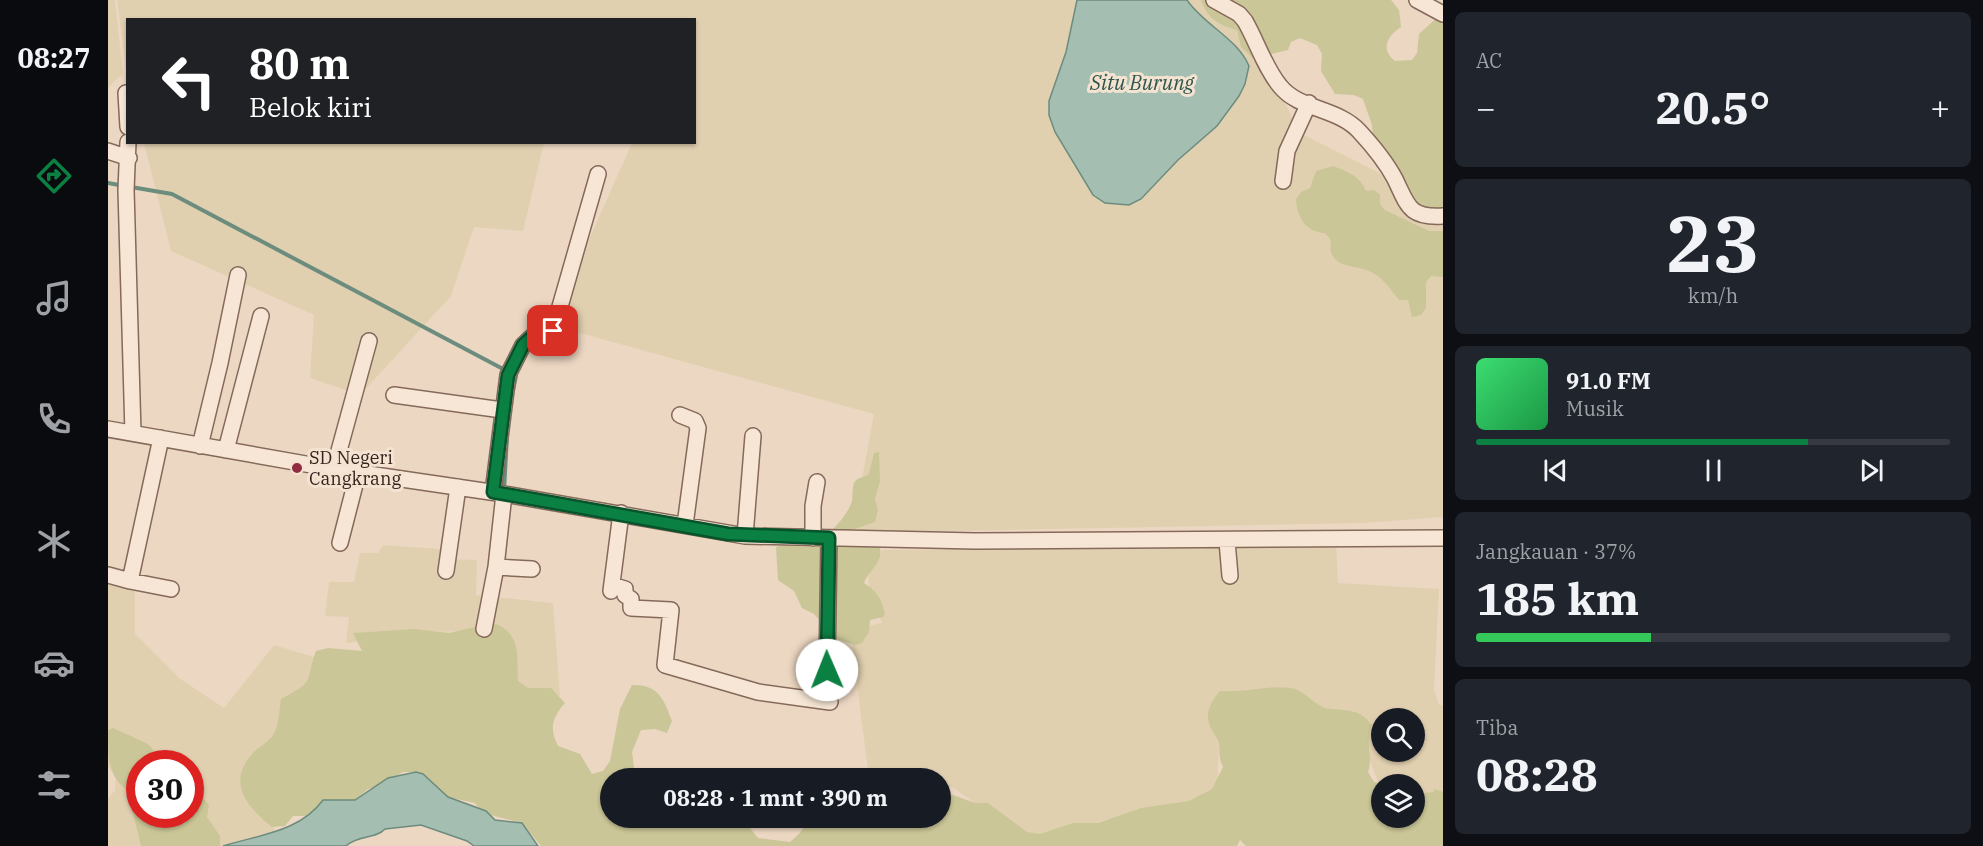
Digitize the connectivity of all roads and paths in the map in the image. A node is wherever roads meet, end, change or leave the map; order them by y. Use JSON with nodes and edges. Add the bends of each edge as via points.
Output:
{"nodes":[{"id":1,"x":1214,"y":0,"type":"edge"},
{"id":2,"x":1417,"y":0,"type":"edge"},
{"id":3,"x":1443,"y":14,"type":"edge"},
{"id":4,"x":1309,"y":104,"type":"junction"},
{"id":5,"x":129,"y":150,"type":"edge"},
{"id":6,"x":108,"y":151,"type":"edge"},
{"id":7,"x":598,"y":174,"type":"dead end"},
{"id":8,"x":1283,"y":181,"type":"dead end"},
{"id":9,"x":1443,"y":216,"type":"edge"},
{"id":10,"x":238,"y":275,"type":"dead end"},
{"id":11,"x":261,"y":316,"type":"dead end"},
{"id":12,"x":369,"y":341,"type":"dead end"},
{"id":13,"x":394,"y":395,"type":"dead end"},
{"id":14,"x":502,"y":410,"type":"junction"},
{"id":15,"x":680,"y":416,"type":"dead end"},
{"id":16,"x":108,"y":429,"type":"edge"},
{"id":17,"x":133,"y":433,"type":"junction"},
{"id":18,"x":753,"y":436,"type":"dead end"},
{"id":19,"x":161,"y":438,"type":"junction"},
{"id":20,"x":200,"y":446,"type":"junction"},
{"id":21,"x":226,"y":450,"type":"junction"},
{"id":22,"x":334,"y":469,"type":"junction"},
{"id":23,"x":358,"y":473,"type":"junction"},
{"id":24,"x":817,"y":482,"type":"dead end"},
{"id":25,"x":458,"y":488,"type":"junction"},
{"id":26,"x":498,"y":493,"type":"junction"},
{"id":27,"x":621,"y":513,"type":"junction"},
{"id":28,"x":685,"y":525,"type":"junction"},
{"id":29,"x":745,"y":536,"type":"junction"},
{"id":30,"x":813,"y":538,"type":"junction"},
{"id":31,"x":829,"y":538,"type":"junction"},
{"id":32,"x":1443,"y":538,"type":"edge"},
{"id":33,"x":340,"y":543,"type":"dead end"},
{"id":34,"x":1227,"y":547,"type":"junction"},
{"id":35,"x":496,"y":567,"type":"junction"},
{"id":36,"x":532,"y":569,"type":"dead end"},
{"id":37,"x":446,"y":571,"type":"dead end"},
{"id":38,"x":108,"y":575,"type":"edge"},
{"id":39,"x":1230,"y":576,"type":"dead end"},
{"id":40,"x":130,"y":581,"type":"junction"},
{"id":41,"x":171,"y":589,"type":"dead end"},
{"id":42,"x":484,"y":629,"type":"dead end"},
{"id":43,"x":827,"y":670,"type":"dead end"},
{"id":44,"x":830,"y":702,"type":"dead end"}],
"edges":[{"from":1,"to":4,"type":"street","via":[[1245,21],[1280,87]]},
{"from":2,"to":3,"type":"street"},
{"from":4,"to":8,"type":"street","via":[[1287,151]]},
{"from":4,"to":9,"type":"street","via":[[1356,128],[1376,150],[1401,196],[1416,214]]},
{"from":5,"to":6,"type":"street"},
{"from":5,"to":17,"type":"street","via":[[126,185]]},
{"from":7,"to":14,"type":"street","via":[[553,331],[547,335],[536,333],[523,345],[508,375]]},
{"from":10,"to":20,"type":"street"},
{"from":11,"to":21,"type":"street"},
{"from":12,"to":22,"type":"street"},
{"from":13,"to":14,"type":"street"},
{"from":14,"to":26,"type":"street"},
{"from":15,"to":28,"type":"street","via":[[690,418],[698,428]]},
{"from":16,"to":17,"type":"street"},
{"from":17,"to":19,"type":"street"},
{"from":18,"to":29,"type":"street"},
{"from":19,"to":20,"type":"street"},
{"from":19,"to":40,"type":"street"},
{"from":20,"to":21,"type":"street"},
{"from":21,"to":22,"type":"street"},
{"from":22,"to":23,"type":"street"},
{"from":23,"to":25,"type":"street"},
{"from":23,"to":33,"type":"street"},
{"from":24,"to":30,"type":"street"},
{"from":25,"to":26,"type":"street"},
{"from":25,"to":37,"type":"street"},
{"from":26,"to":27,"type":"street"},
{"from":26,"to":35,"type":"street"},
{"from":27,"to":28,"type":"street"},
{"from":27,"to":44,"type":"street","via":[[612,588],[625,589],[631,608],[671,610],[665,665],[758,692]]},
{"from":28,"to":29,"type":"street"},
{"from":29,"to":30,"type":"street"},
{"from":30,"to":31,"type":"street"},
{"from":31,"to":34,"type":"street"},
{"from":31,"to":43,"type":"street"},
{"from":32,"to":34,"type":"street"},
{"from":34,"to":39,"type":"street"},
{"from":35,"to":36,"type":"street"},
{"from":35,"to":42,"type":"street"},
{"from":38,"to":40,"type":"street"},
{"from":40,"to":41,"type":"street"}]}
